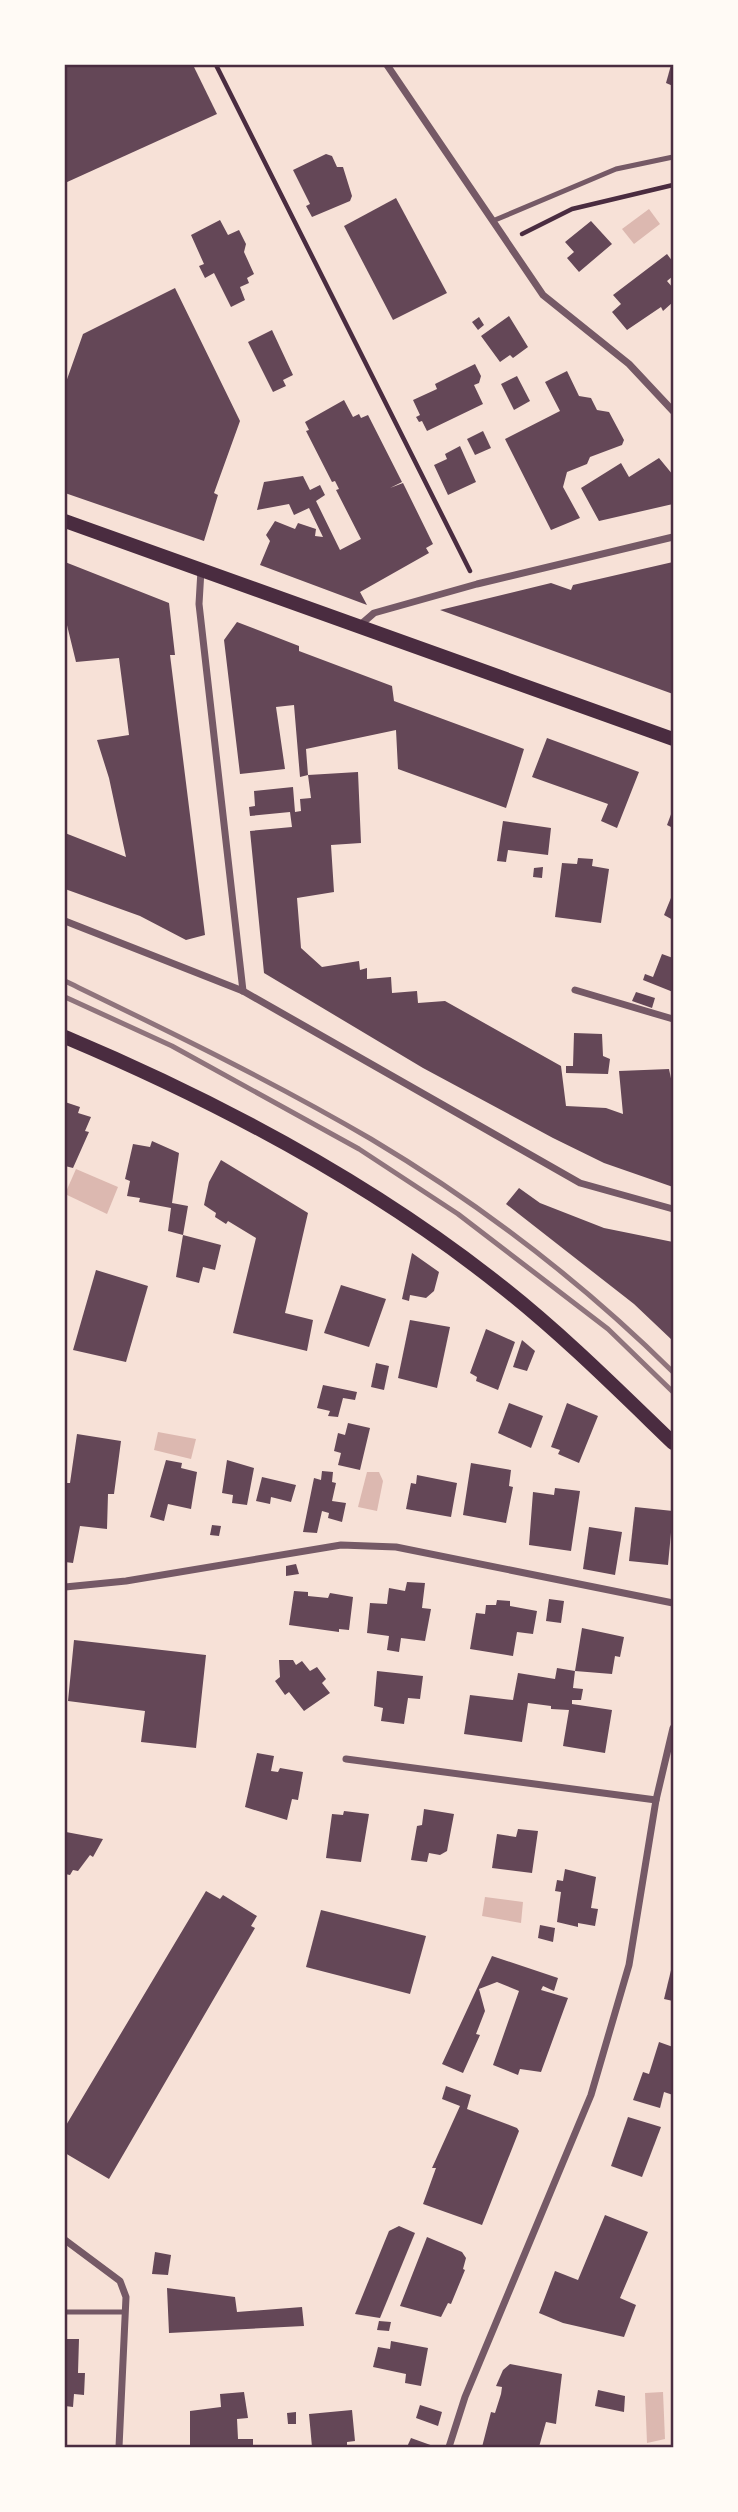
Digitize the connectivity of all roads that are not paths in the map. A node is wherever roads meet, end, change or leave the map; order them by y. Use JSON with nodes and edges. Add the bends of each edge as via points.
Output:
{"nodes":[{"id":1,"x":387,"y":65,"type":"edge"},
{"id":2,"x":673,"y":158,"type":"edge"},
{"id":3,"x":495,"y":220,"type":"junction"},
{"id":4,"x":673,"y":411,"type":"edge"},
{"id":5,"x":65,"y":521,"type":"edge"},
{"id":6,"x":673,"y":537,"type":"edge"},
{"id":7,"x":201,"y":570,"type":"junction"},
{"id":8,"x":359,"y":626,"type":"junction"},
{"id":9,"x":673,"y":740,"type":"edge"},
{"id":10,"x":65,"y":921,"type":"edge"},
{"id":11,"x":575,"y":990,"type":"dead end"},
{"id":12,"x":243,"y":991,"type":"junction"},
{"id":13,"x":673,"y":1018,"type":"edge"},
{"id":14,"x":65,"y":1037,"type":"edge"},
{"id":15,"x":673,"y":1209,"type":"edge"},
{"id":16,"x":673,"y":1443,"type":"edge"},
{"id":17,"x":65,"y":1587,"type":"edge"},
{"id":18,"x":673,"y":1604,"type":"edge"},
{"id":19,"x":673,"y":1728,"type":"edge"},
{"id":20,"x":346,"y":1759,"type":"dead end"},
{"id":21,"x":656,"y":1800,"type":"junction"},
{"id":22,"x":65,"y":2239,"type":"edge"},
{"id":23,"x":65,"y":2312,"type":"edge"},
{"id":24,"x":125,"y":2312,"type":"junction"},
{"id":25,"x":119,"y":2447,"type":"edge"},
{"id":26,"x":449,"y":2447,"type":"edge"}],
"edges":[{"from":1,"to":3,"type":"street"},
{"from":2,"to":3,"type":"lane","via":[[616,169]]},
{"from":3,"to":4,"type":"street","via":[[543,295],[629,364]]},
{"from":5,"to":7,"type":"main road"},
{"from":6,"to":8,"type":"street","via":[[374,613]]},
{"from":7,"to":8,"type":"main road"},
{"from":7,"to":12,"type":"street","via":[[199,604]]},
{"from":8,"to":9,"type":"main road"},
{"from":10,"to":12,"type":"street"},
{"from":11,"to":13,"type":"street"},
{"from":12,"to":15,"type":"street","via":[[580,1183]]},
{"from":14,"to":16,"type":"main road","via":[[166,1080],[404,1214],[501,1286]]},
{"from":17,"to":18,"type":"street","via":[[341,1545],[397,1547]]},
{"from":19,"to":21,"type":"street"},
{"from":20,"to":21,"type":"street"},
{"from":21,"to":26,"type":"street","via":[[629,1965],[591,2095]]},
{"from":22,"to":24,"type":"street","via":[[120,2281]]},
{"from":23,"to":24,"type":"lane"},
{"from":24,"to":25,"type":"street"}]}
